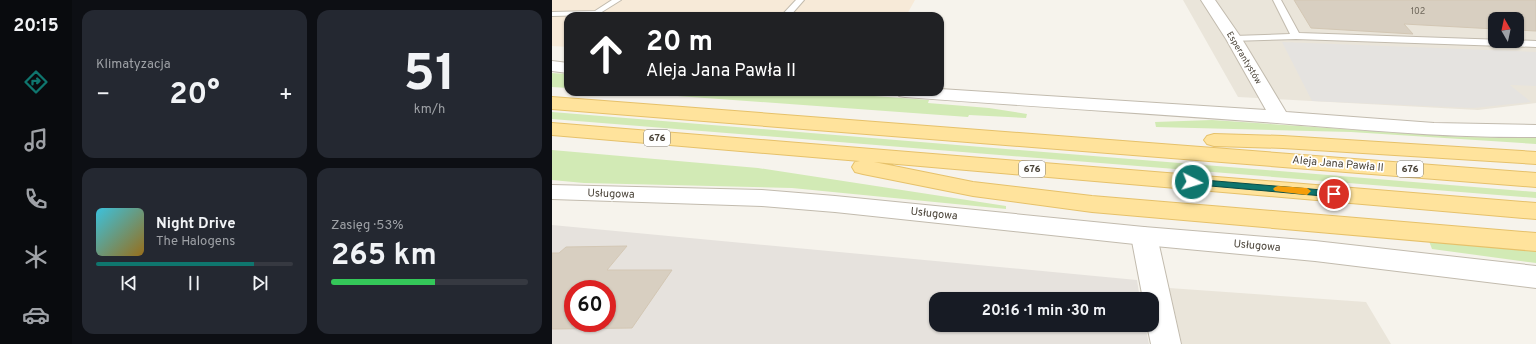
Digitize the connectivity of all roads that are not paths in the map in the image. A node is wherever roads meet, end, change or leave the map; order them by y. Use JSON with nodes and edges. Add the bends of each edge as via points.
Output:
{"nodes":[{"id":1,"x":617,"y":0,"type":"edge"},
{"id":2,"x":800,"y":0,"type":"edge"},
{"id":3,"x":1208,"y":0,"type":"edge"},
{"id":4,"x":1277,"y":0,"type":"edge"},
{"id":5,"x":599,"y":12,"type":"edge"},
{"id":6,"x":789,"y":12,"type":"edge"},
{"id":7,"x":552,"y":14,"type":"edge"},
{"id":8,"x":564,"y":14,"type":"edge"},
{"id":9,"x":1296,"y":36,"type":"junction"},
{"id":10,"x":1234,"y":40,"type":"junction"},
{"id":11,"x":1536,"y":44,"type":"edge"},
{"id":12,"x":552,"y":66,"type":"edge"},
{"id":13,"x":564,"y":68,"type":"edge"},
{"id":14,"x":944,"y":95,"type":"edge"},
{"id":15,"x":552,"y":103,"type":"edge"},
{"id":16,"x":1279,"y":118,"type":"junction"},
{"id":17,"x":552,"y":129,"type":"edge"},
{"id":18,"x":1536,"y":131,"type":"edge"},
{"id":19,"x":1075,"y":143,"type":"junction"},
{"id":20,"x":762,"y":146,"type":"junction"},
{"id":21,"x":1536,"y":158,"type":"edge"},
{"id":22,"x":1536,"y":180,"type":"edge"},
{"id":23,"x":552,"y":192,"type":"edge"},
{"id":24,"x":1536,"y":211,"type":"edge"},
{"id":25,"x":1144,"y":236,"type":"junction"},
{"id":26,"x":1536,"y":242,"type":"edge"},
{"id":27,"x":1536,"y":277,"type":"edge"},
{"id":28,"x":1166,"y":344,"type":"edge"}],
"edges":[{"from":1,"to":5,"type":"lane"},
{"from":2,"to":6,"type":"lane"},
{"from":3,"to":10,"type":"street","name":"Esperantystów"},
{"from":4,"to":9,"type":"lane"},
{"from":7,"to":8,"type":"lane"},
{"from":9,"to":10,"type":"lane"},
{"from":9,"to":11,"type":"lane"},
{"from":10,"to":16,"type":"street","name":"Esperantystów"},
{"from":12,"to":13,"type":"street"},
{"from":14,"to":16,"type":"street"},
{"from":15,"to":19,"type":"main road","number":"676"},
{"from":16,"to":18,"type":"street","via":[[1451,130]]},
{"from":17,"to":20,"type":"main road","number":"676"},
{"from":19,"to":21,"type":"main road","via":[[1218,140],[1282,142]]},
{"from":19,"to":22,"type":"main road","name":"Aleja Jana Pawła II","number":"676"},
{"from":20,"to":24,"type":"main road","number":"676"},
{"from":20,"to":26,"type":"main road","via":[[973,189],[1085,203]]},
{"from":23,"to":25,"type":"street","name":"Usługowa","via":[[762,198]]},
{"from":25,"to":27,"type":"street","name":"Usługowa","via":[[1315,251]]},
{"from":25,"to":28,"type":"street"}]}
